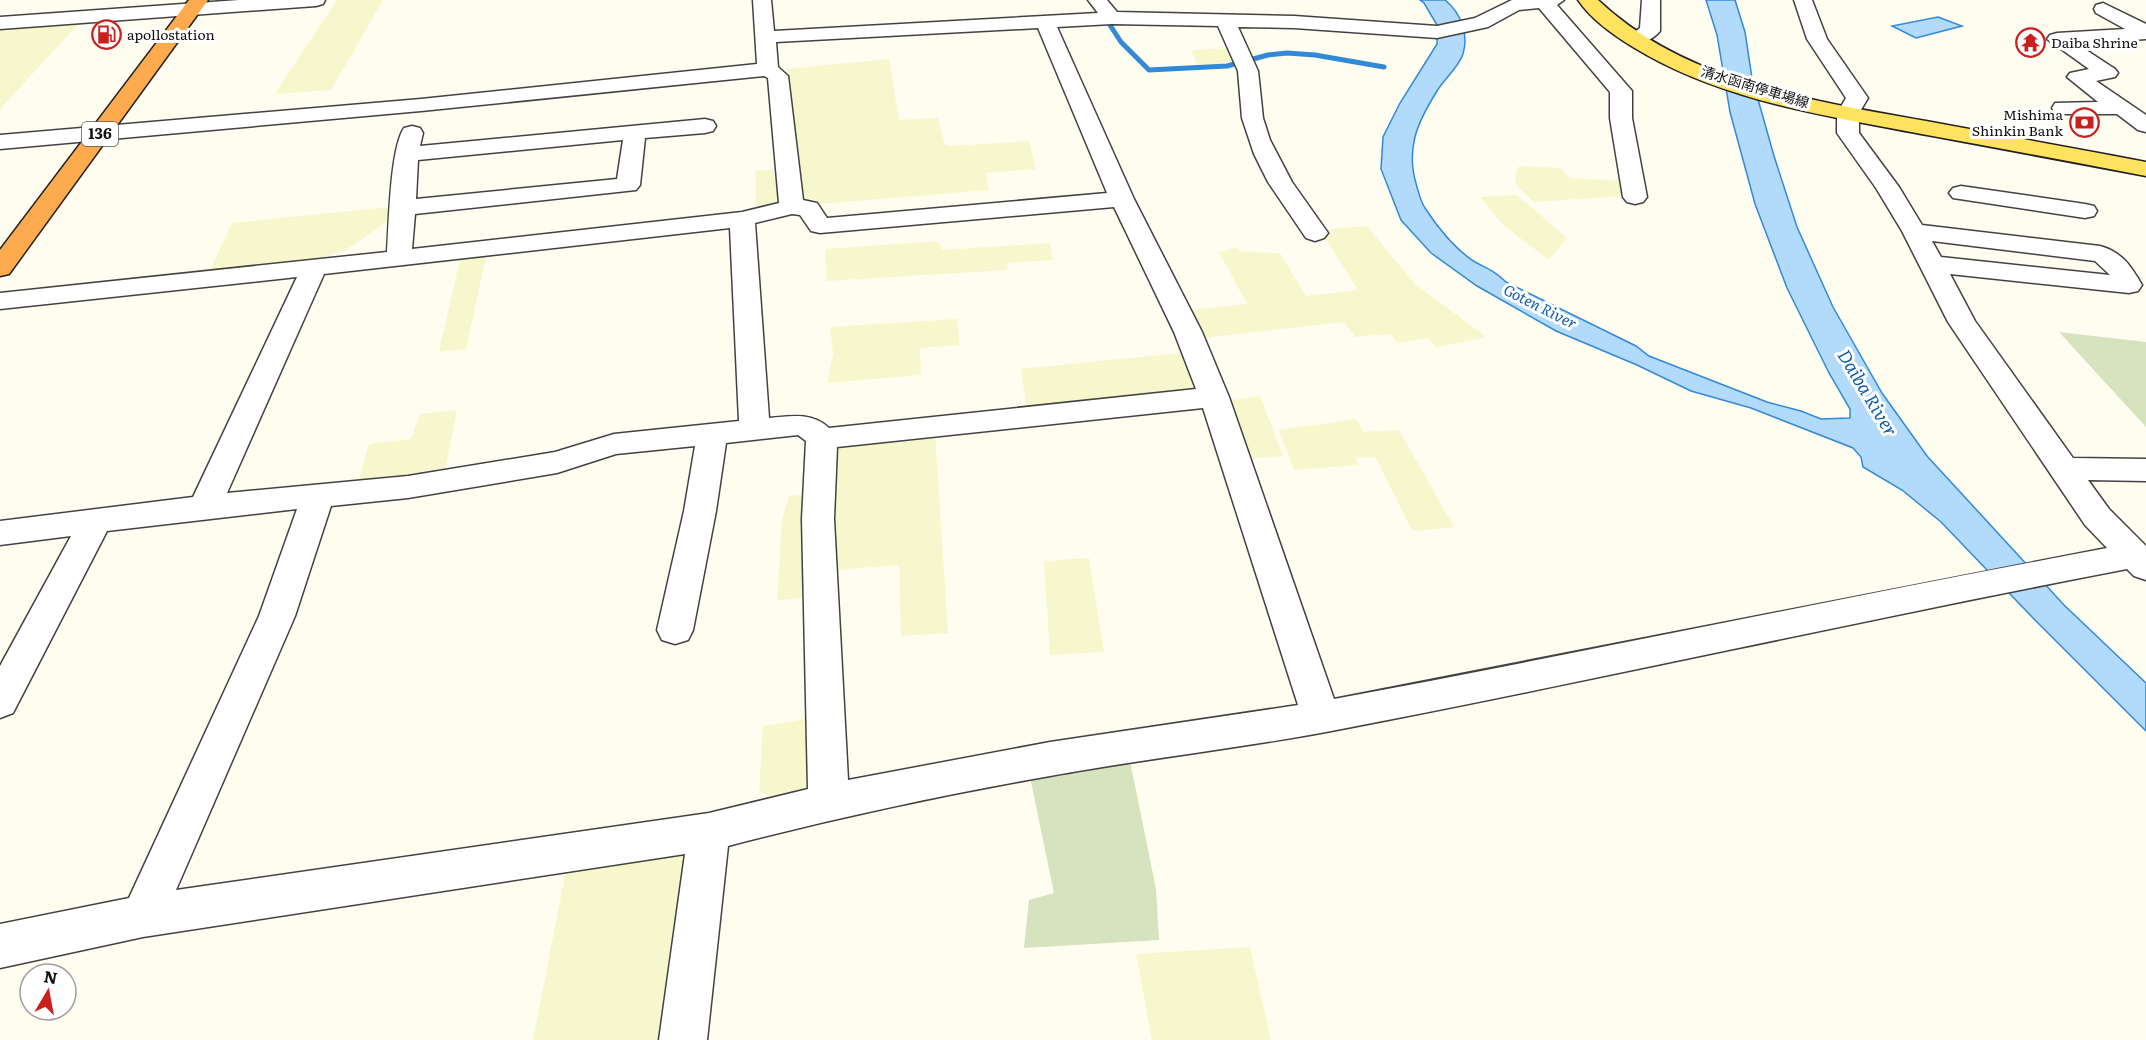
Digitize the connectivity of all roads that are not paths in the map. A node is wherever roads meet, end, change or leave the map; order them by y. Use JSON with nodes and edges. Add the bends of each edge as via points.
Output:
{"nodes":[{"id":1,"x":316,"y":0,"type":"edge"},
{"id":2,"x":762,"y":0,"type":"edge"},
{"id":3,"x":1097,"y":0,"type":"edge"},
{"id":4,"x":1549,"y":0,"type":"edge"},
{"id":5,"x":1587,"y":0,"type":"edge"},
{"id":6,"x":1651,"y":0,"type":"edge"},
{"id":7,"x":1803,"y":0,"type":"edge"},
{"id":8,"x":188,"y":5,"type":"edge"},
{"id":9,"x":2103,"y":9,"type":"dead end"},
{"id":10,"x":1039,"y":15,"type":"edge"},
{"id":11,"x":1112,"y":18,"type":"junction"},
{"id":12,"x":1227,"y":20,"type":"junction"},
{"id":13,"x":0,"y":23,"type":"edge"},
{"id":14,"x":2146,"y":33,"type":"edge"},
{"id":15,"x":766,"y":37,"type":"junction"},
{"id":16,"x":1635,"y":39,"type":"junction"},
{"id":17,"x":768,"y":69,"type":"junction"},
{"id":18,"x":421,"y":105,"type":"junction"},
{"id":19,"x":2063,"y":108,"type":"dead end"},
{"id":20,"x":1835,"y":110,"type":"junction"},
{"id":21,"x":2137,"y":116,"type":"edge"},
{"id":22,"x":705,"y":126,"type":"dead end"},
{"id":23,"x":635,"y":133,"type":"junction"},
{"id":24,"x":90,"y":135,"type":"junction"},
{"id":25,"x":0,"y":142,"type":"edge"},
{"id":26,"x":407,"y":154,"type":"junction"},
{"id":27,"x":2146,"y":169,"type":"edge"},
{"id":28,"x":1961,"y":193,"type":"dead end"},
{"id":29,"x":1635,"y":197,"type":"dead end"},
{"id":30,"x":1998,"y":198,"type":"junction"},
{"id":31,"x":1122,"y":199,"type":"junction"},
{"id":32,"x":792,"y":207,"type":"junction"},
{"id":33,"x":403,"y":208,"type":"junction"},
{"id":34,"x":2085,"y":211,"type":"dead end"},
{"id":35,"x":742,"y":219,"type":"junction"},
{"id":36,"x":1914,"y":231,"type":"junction"},
{"id":37,"x":1315,"y":233,"type":"dead end"},
{"id":38,"x":0,"y":238,"type":"edge"},
{"id":39,"x":2025,"y":244,"type":"junction"},
{"id":40,"x":399,"y":257,"type":"junction"},
{"id":41,"x":1930,"y":264,"type":"junction"},
{"id":42,"x":315,"y":266,"type":"junction"},
{"id":43,"x":0,"y":268,"type":"edge"},
{"id":44,"x":0,"y":301,"type":"edge"},
{"id":45,"x":1214,"y":397,"type":"junction"},
{"id":46,"x":755,"y":429,"type":"junction"},
{"id":47,"x":712,"y":434,"type":"junction"},
{"id":48,"x":822,"y":439,"type":"junction"},
{"id":49,"x":2064,"y":469,"type":"junction"},
{"id":50,"x":2146,"y":470,"type":"edge"},
{"id":51,"x":318,"y":495,"type":"junction"},
{"id":52,"x":205,"y":507,"type":"junction"},
{"id":53,"x":96,"y":520,"type":"junction"},
{"id":54,"x":0,"y":533,"type":"edge"},
{"id":55,"x":2134,"y":560,"type":"edge"},
{"id":56,"x":675,"y":630,"type":"dead end"},
{"id":57,"x":0,"y":702,"type":"edge"},
{"id":58,"x":1321,"y":717,"type":"junction"},
{"id":59,"x":828,"y":802,"type":"junction"},
{"id":60,"x":709,"y":832,"type":"junction"},
{"id":61,"x":143,"y":916,"type":"junction"},
{"id":62,"x":0,"y":946,"type":"edge"},
{"id":63,"x":683,"y":1040,"type":"edge"}],
"edges":[{"from":1,"to":8,"type":"street"},
{"from":2,"to":15,"type":"street"},
{"from":3,"to":11,"type":"street"},
{"from":4,"to":12,"type":"street","via":[[1514,5],[1481,24],[1453,30],[1415,32]]},
{"from":4,"to":29,"type":"street","via":[[1621,91],[1621,118]]},
{"from":5,"to":16,"type":"main road","name":"清水函南停車場線"},
{"from":6,"to":16,"type":"street","via":[[1650,31]]},
{"from":7,"to":20,"type":"street","via":[[1817,39],[1857,98]]},
{"from":8,"to":13,"type":"street"},
{"from":8,"to":24,"type":"highway","number":"136"},
{"from":9,"to":14,"type":"street"},
{"from":10,"to":11,"type":"street"},
{"from":10,"to":15,"type":"street"},
{"from":10,"to":31,"type":"street"},
{"from":11,"to":12,"type":"street"},
{"from":12,"to":37,"type":"street","via":[[1249,76],[1250,107],[1260,141],[1274,174]]},
{"from":14,"to":21,"type":"street","via":[[2057,39],[2108,73],[2077,76]]},
{"from":15,"to":17,"type":"street"},
{"from":16,"to":20,"type":"main road","name":"清水函南停車場線","via":[[1714,77]]},
{"from":17,"to":18,"type":"street"},
{"from":17,"to":32,"type":"street","via":[[778,76]]},
{"from":18,"to":24,"type":"street"},
{"from":18,"to":26,"type":"street"},
{"from":19,"to":21,"type":"street"},
{"from":20,"to":27,"type":"main road","name":"清水函南停車場線"},
{"from":20,"to":36,"type":"street"},
{"from":22,"to":23,"type":"street"},
{"from":23,"to":26,"type":"street"},
{"from":23,"to":33,"type":"street","via":[[628,185]]},
{"from":24,"to":25,"type":"street"},
{"from":24,"to":38,"type":"highway","number":"136"},
{"from":24,"to":43,"type":"highway","number":"136"},
{"from":26,"to":33,"type":"street"},
{"from":28,"to":30,"type":"street"},
{"from":30,"to":34,"type":"street"},
{"from":30,"to":39,"type":"street"},
{"from":31,"to":32,"type":"street","via":[[820,226],[808,207]]},
{"from":31,"to":45,"type":"street","via":[[1188,332]]},
{"from":32,"to":35,"type":"street"},
{"from":33,"to":40,"type":"street"},
{"from":35,"to":40,"type":"street"},
{"from":35,"to":46,"type":"street"},
{"from":36,"to":39,"type":"street"},
{"from":36,"to":41,"type":"street"},
{"from":39,"to":41,"type":"street","via":[[2106,256],[2119,267],[2129,285]]},
{"from":40,"to":42,"type":"street"},
{"from":41,"to":49,"type":"street","via":[[1962,322]]},
{"from":42,"to":44,"type":"street"},
{"from":42,"to":52,"type":"street"},
{"from":45,"to":48,"type":"street"},
{"from":45,"to":58,"type":"street"},
{"from":46,"to":47,"type":"street"},
{"from":46,"to":48,"type":"street","via":[[801,426]]},
{"from":47,"to":51,"type":"street","via":[[614,444],[557,462],[435,483]]},
{"from":47,"to":56,"type":"street"},
{"from":48,"to":59,"type":"street","via":[[818,519]]},
{"from":49,"to":50,"type":"street"},
{"from":49,"to":55,"type":"street","via":[[2097,517]]},
{"from":51,"to":52,"type":"street"},
{"from":51,"to":61,"type":"street","via":[[277,616]]},
{"from":52,"to":53,"type":"street"},
{"from":53,"to":54,"type":"street"},
{"from":53,"to":57,"type":"street"},
{"from":55,"to":58,"type":"street","via":[[1918,596]]},
{"from":58,"to":59,"type":"street","via":[[1050,759]]},
{"from":59,"to":60,"type":"street"},
{"from":60,"to":61,"type":"street"},
{"from":60,"to":63,"type":"street"},
{"from":61,"to":62,"type":"street"}]}
